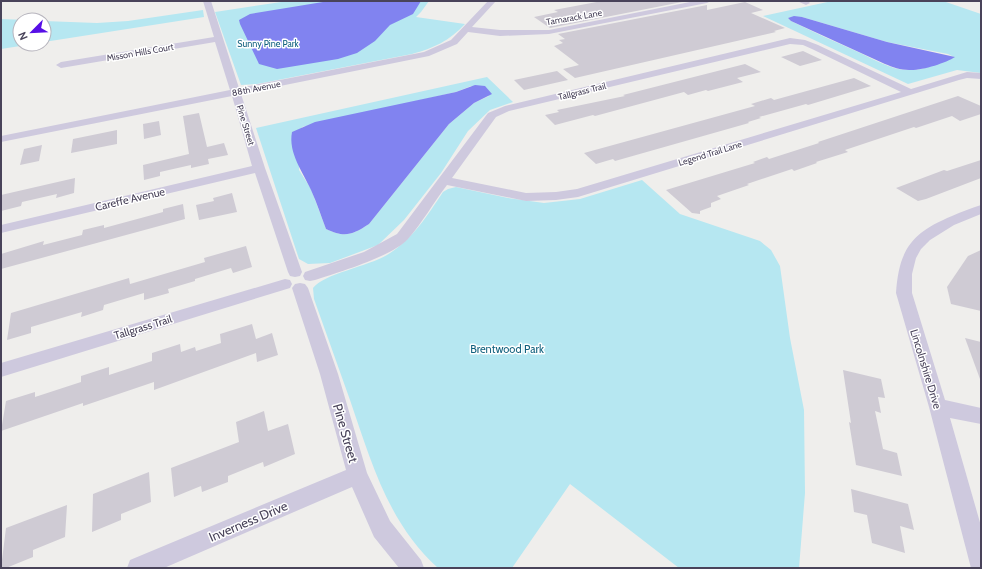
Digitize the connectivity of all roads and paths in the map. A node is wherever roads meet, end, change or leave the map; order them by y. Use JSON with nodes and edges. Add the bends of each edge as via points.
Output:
{"nodes":[{"id":1,"x":207,"y":1,"type":"edge"},
{"id":2,"x":492,"y":1,"type":"edge"},
{"id":3,"x":707,"y":1,"type":"edge"},
{"id":4,"x":467,"y":29,"type":"junction"},
{"id":5,"x":218,"y":39,"type":"junction"},
{"id":6,"x":61,"y":65,"type":"dead end"},
{"id":7,"x":977,"y":76,"type":"edge"},
{"id":8,"x":235,"y":92,"type":"junction"},
{"id":9,"x":910,"y":92,"type":"junction"},
{"id":10,"x":1,"y":139,"type":"edge"},
{"id":11,"x":259,"y":168,"type":"junction"},
{"id":12,"x":444,"y":180,"type":"junction"},
{"id":13,"x":981,"y":209,"type":"edge"},
{"id":14,"x":1,"y":229,"type":"edge"},
{"id":15,"x":297,"y":280,"type":"junction"},
{"id":16,"x":1,"y":370,"type":"edge"},
{"id":17,"x":938,"y":407,"type":"junction"},
{"id":18,"x":981,"y":416,"type":"edge"},
{"id":19,"x":358,"y":474,"type":"junction"},
{"id":20,"x":981,"y":566,"type":"edge"},
{"id":21,"x":138,"y":568,"type":"edge"},
{"id":22,"x":413,"y":568,"type":"edge"}],
"edges":[{"from":1,"to":5,"type":"street","name":"Pine Street"},
{"from":2,"to":4,"type":"street","name":"88th Avenue"},
{"from":3,"to":4,"type":"street","name":"Tamarack Lane","via":[[549,32],[500,33]]},
{"from":4,"to":8,"type":"street","name":"88th Avenue","via":[[454,42],[426,54]]},
{"from":5,"to":6,"type":"street","name":"Misson Hills Court"},
{"from":5,"to":8,"type":"street","name":"Pine Street"},
{"from":7,"to":9,"type":"street","name":"Legend Trail Lane","via":[[956,78]]},
{"from":8,"to":10,"type":"street","name":"88th Avenue"},
{"from":8,"to":11,"type":"street","name":"Pine Street"},
{"from":9,"to":12,"type":"street","name":"Legend Trail Lane","via":[[578,193],[526,197]]},
{"from":9,"to":12,"type":"street","name":"Tallgrass Trail","via":[[815,47],[797,42],[783,42],[505,109],[492,115]]},
{"from":11,"to":14,"type":"street","name":"Careffe Avenue"},
{"from":11,"to":15,"type":"street","name":"Pine Street"},
{"from":12,"to":15,"type":"street","name":"Tallgrass Trail","via":[[402,237],[382,250]]},
{"from":13,"to":17,"type":"street","name":"Lincolnshire Drive","via":[[932,230],[923,237],[913,251],[905,270],[904,293]]},
{"from":15,"to":16,"type":"street","name":"Tallgrass Trail"},
{"from":15,"to":19,"type":"street","name":"Pine Street","via":[[330,374]]},
{"from":17,"to":18,"type":"street"},
{"from":17,"to":20,"type":"street","name":"Lincolnshire Drive"},
{"from":19,"to":21,"type":"street","name":"Inverness Drive"},
{"from":19,"to":22,"type":"street","name":"Pine Street","via":[[382,529]]}]}
